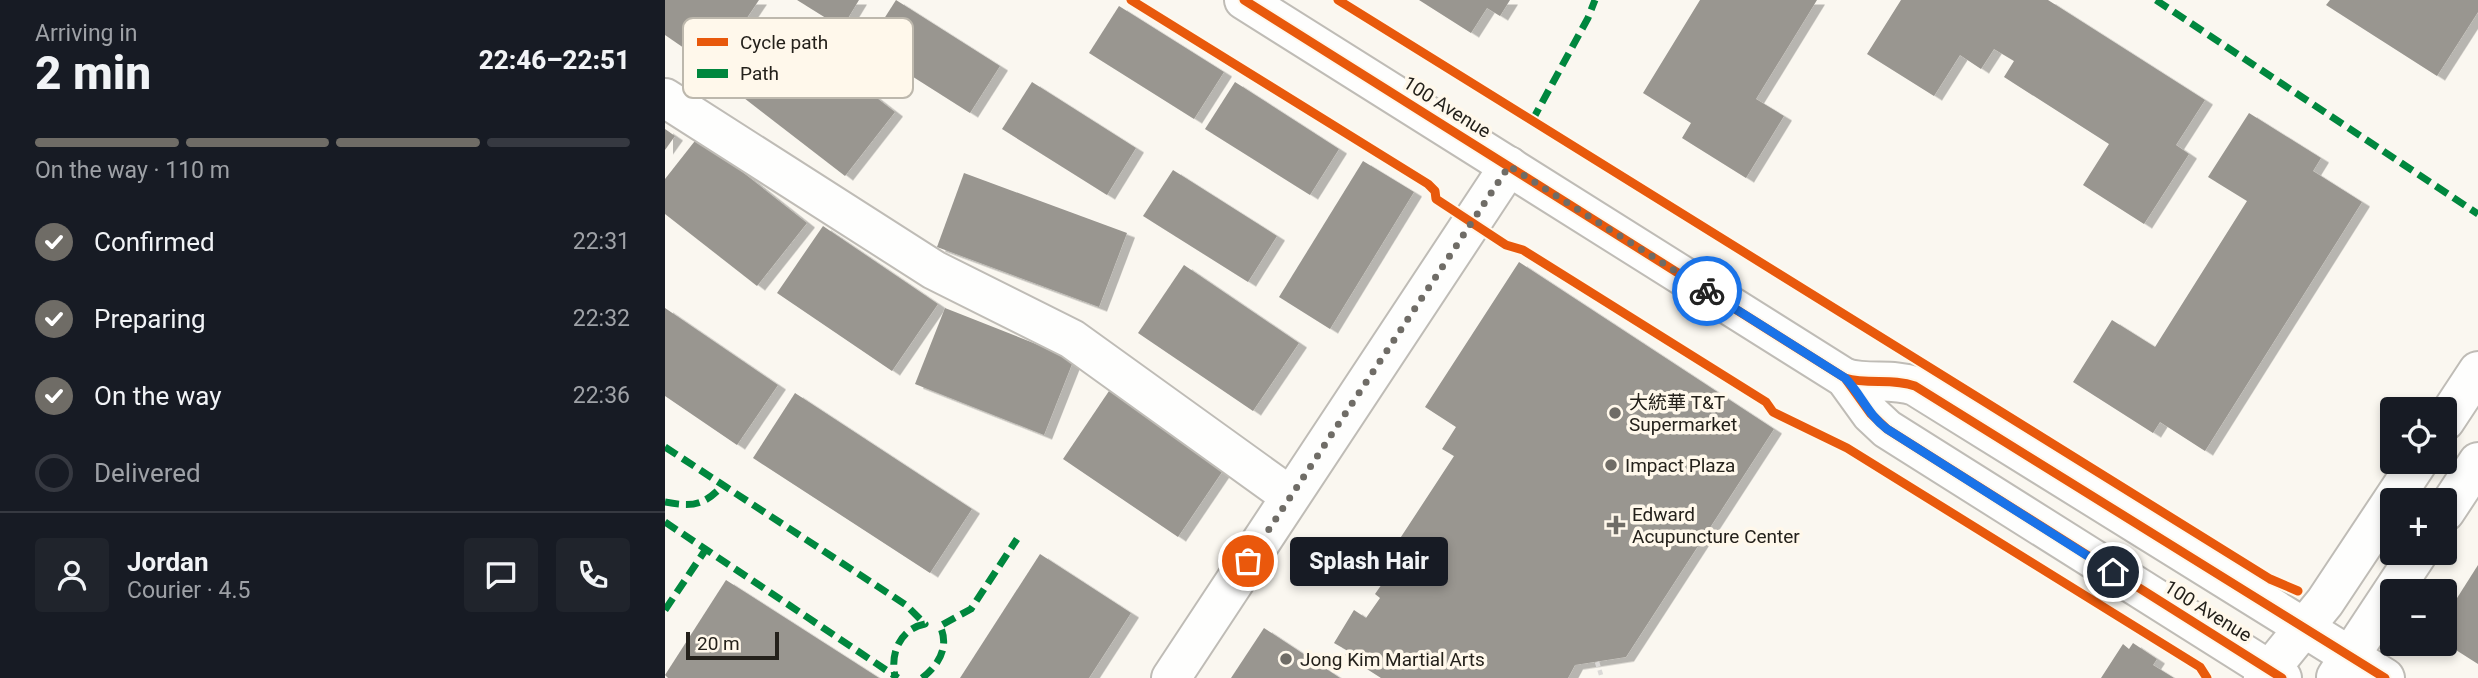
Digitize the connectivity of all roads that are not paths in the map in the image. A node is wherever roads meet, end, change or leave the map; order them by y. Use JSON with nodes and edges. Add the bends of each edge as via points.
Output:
{"nodes":[{"id":1,"x":1244,"y":0,"type":"edge"},
{"id":2,"x":665,"y":98,"type":"edge"},
{"id":3,"x":1509,"y":166,"type":"junction"},
{"id":4,"x":2478,"y":371,"type":"edge"},
{"id":5,"x":1845,"y":378,"type":"junction"},
{"id":6,"x":2457,"y":403,"type":"edge"},
{"id":7,"x":2478,"y":463,"type":"edge"},
{"id":8,"x":2410,"y":474,"type":"edge"},
{"id":9,"x":2457,"y":495,"type":"edge"},
{"id":10,"x":1290,"y":496,"type":"junction"},
{"id":11,"x":2410,"y":565,"type":"edge"},
{"id":12,"x":2304,"y":627,"type":"junction"},
{"id":13,"x":2343,"y":667,"type":"edge"},
{"id":14,"x":2271,"y":675,"type":"edge"},
{"id":15,"x":1171,"y":678,"type":"edge"},
{"id":16,"x":2385,"y":678,"type":"edge"}],
"edges":[{"from":1,"to":3,"type":"main road","name":"100 Avenue"},
{"from":2,"to":10,"type":"main road","via":[[935,270],[1072,339]]},
{"from":3,"to":5,"type":"main road","name":"100 Avenue"},
{"from":3,"to":10,"type":"main road"},
{"from":4,"to":6,"type":"main road"},
{"from":5,"to":12,"type":"main road","name":"100 Avenue","via":[[1915,386]]},
{"from":5,"to":14,"type":"main road","name":"100 Avenue","via":[[1887,429]]},
{"from":7,"to":9,"type":"main road"},
{"from":8,"to":12,"type":"main road"},
{"from":10,"to":15,"type":"main road"},
{"from":11,"to":13,"type":"main road"},
{"from":12,"to":13,"type":"main road","name":"100 Avenue"},
{"from":12,"to":14,"type":"main road"},
{"from":13,"to":16,"type":"main road","name":"100 Avenue"}]}
